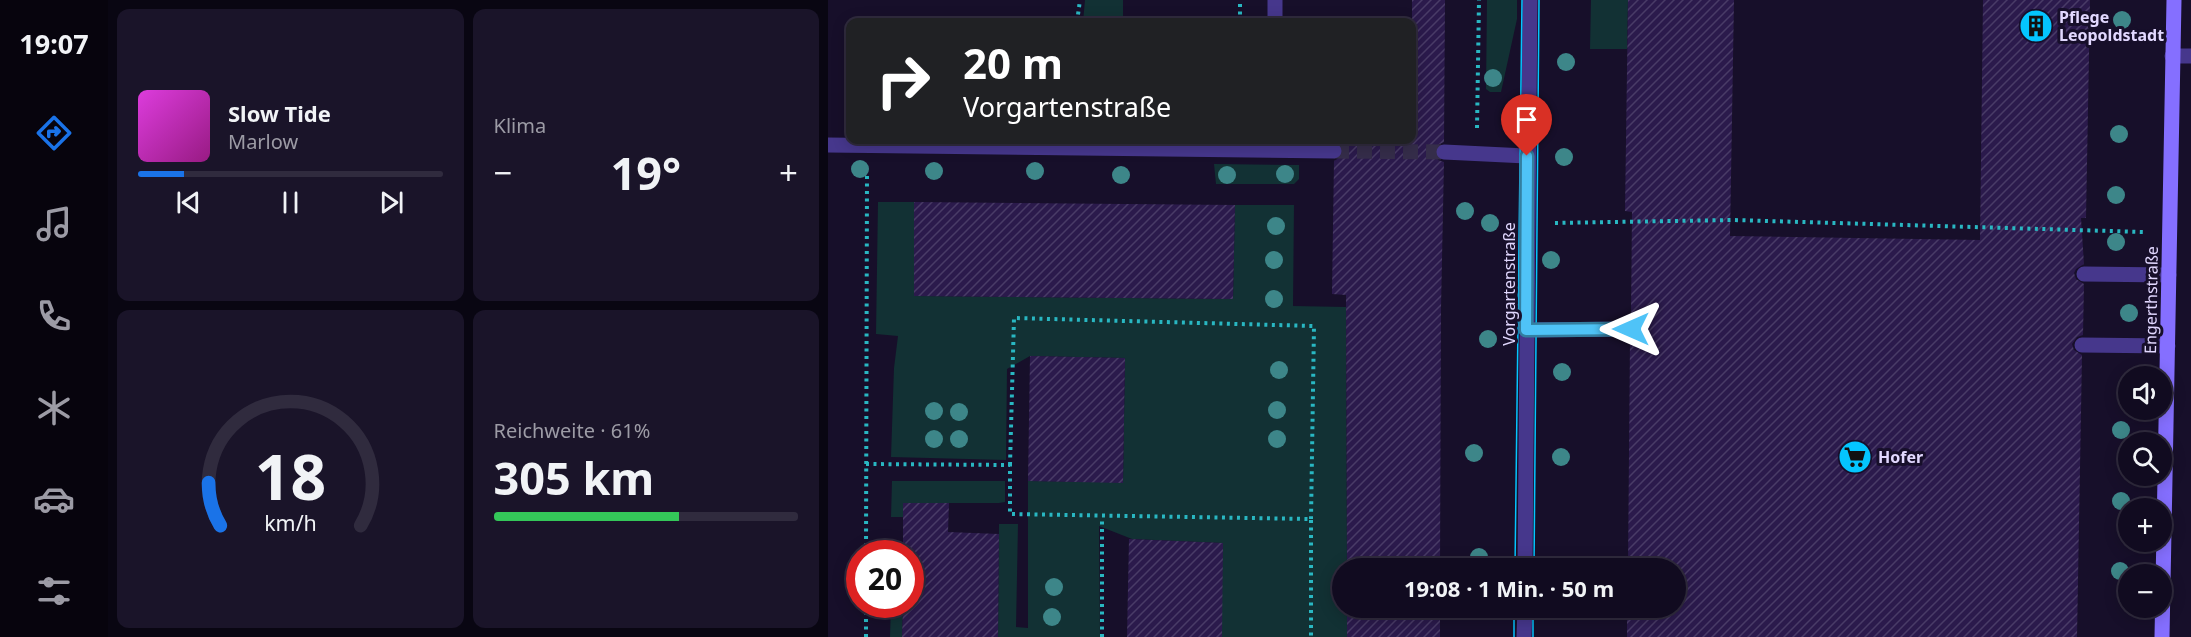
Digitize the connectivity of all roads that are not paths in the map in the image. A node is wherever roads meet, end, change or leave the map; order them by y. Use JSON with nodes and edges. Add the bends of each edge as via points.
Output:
{"nodes":[{"id":1,"x":1275,"y":0,"type":"edge"},
{"id":2,"x":1530,"y":0,"type":"edge"},
{"id":3,"x":2174,"y":0,"type":"edge"},
{"id":4,"x":1275,"y":18,"type":"edge"},
{"id":5,"x":2172,"y":56,"type":"junction"},
{"id":6,"x":2191,"y":56,"type":"edge"},
{"id":7,"x":828,"y":145,"type":"edge"},
{"id":8,"x":1274,"y":145,"type":"edge"},
{"id":9,"x":1334,"y":151,"type":"tunnel mouth"},
{"id":10,"x":1444,"y":152,"type":"tunnel mouth"},
{"id":11,"x":1527,"y":156,"type":"junction"},
{"id":12,"x":2084,"y":274,"type":"dead end"},
{"id":13,"x":2169,"y":275,"type":"junction"},
{"id":14,"x":1631,"y":329,"type":"dead end"},
{"id":15,"x":1526,"y":330,"type":"junction"},
{"id":16,"x":2082,"y":345,"type":"dead end"},
{"id":17,"x":2168,"y":346,"type":"junction"},
{"id":18,"x":1525,"y":558,"type":"edge"},
{"id":19,"x":1525,"y":618,"type":"edge"},
{"id":20,"x":1524,"y":637,"type":"edge"},
{"id":21,"x":2162,"y":637,"type":"edge"}],
"edges":[{"from":1,"to":4,"type":"street"},
{"from":2,"to":11,"type":"street","name":"Vorgartenstraße"},
{"from":3,"to":5,"type":"street","name":"Engerthstraße"},
{"from":5,"to":6,"type":"street"},
{"from":5,"to":13,"type":"street","name":"Engerthstraße"},
{"from":7,"to":8,"type":"street"},
{"from":8,"to":9,"type":"street"},
{"from":10,"to":11,"type":"street"},
{"from":11,"to":15,"type":"street","name":"Vorgartenstraße"},
{"from":12,"to":13,"type":"street"},
{"from":13,"to":17,"type":"street","name":"Engerthstraße"},
{"from":14,"to":15,"type":"street"},
{"from":15,"to":18,"type":"street","name":"Vorgartenstraße"},
{"from":16,"to":17,"type":"street"},
{"from":17,"to":21,"type":"street","name":"Engerthstraße"},
{"from":19,"to":20,"type":"street"}]}
